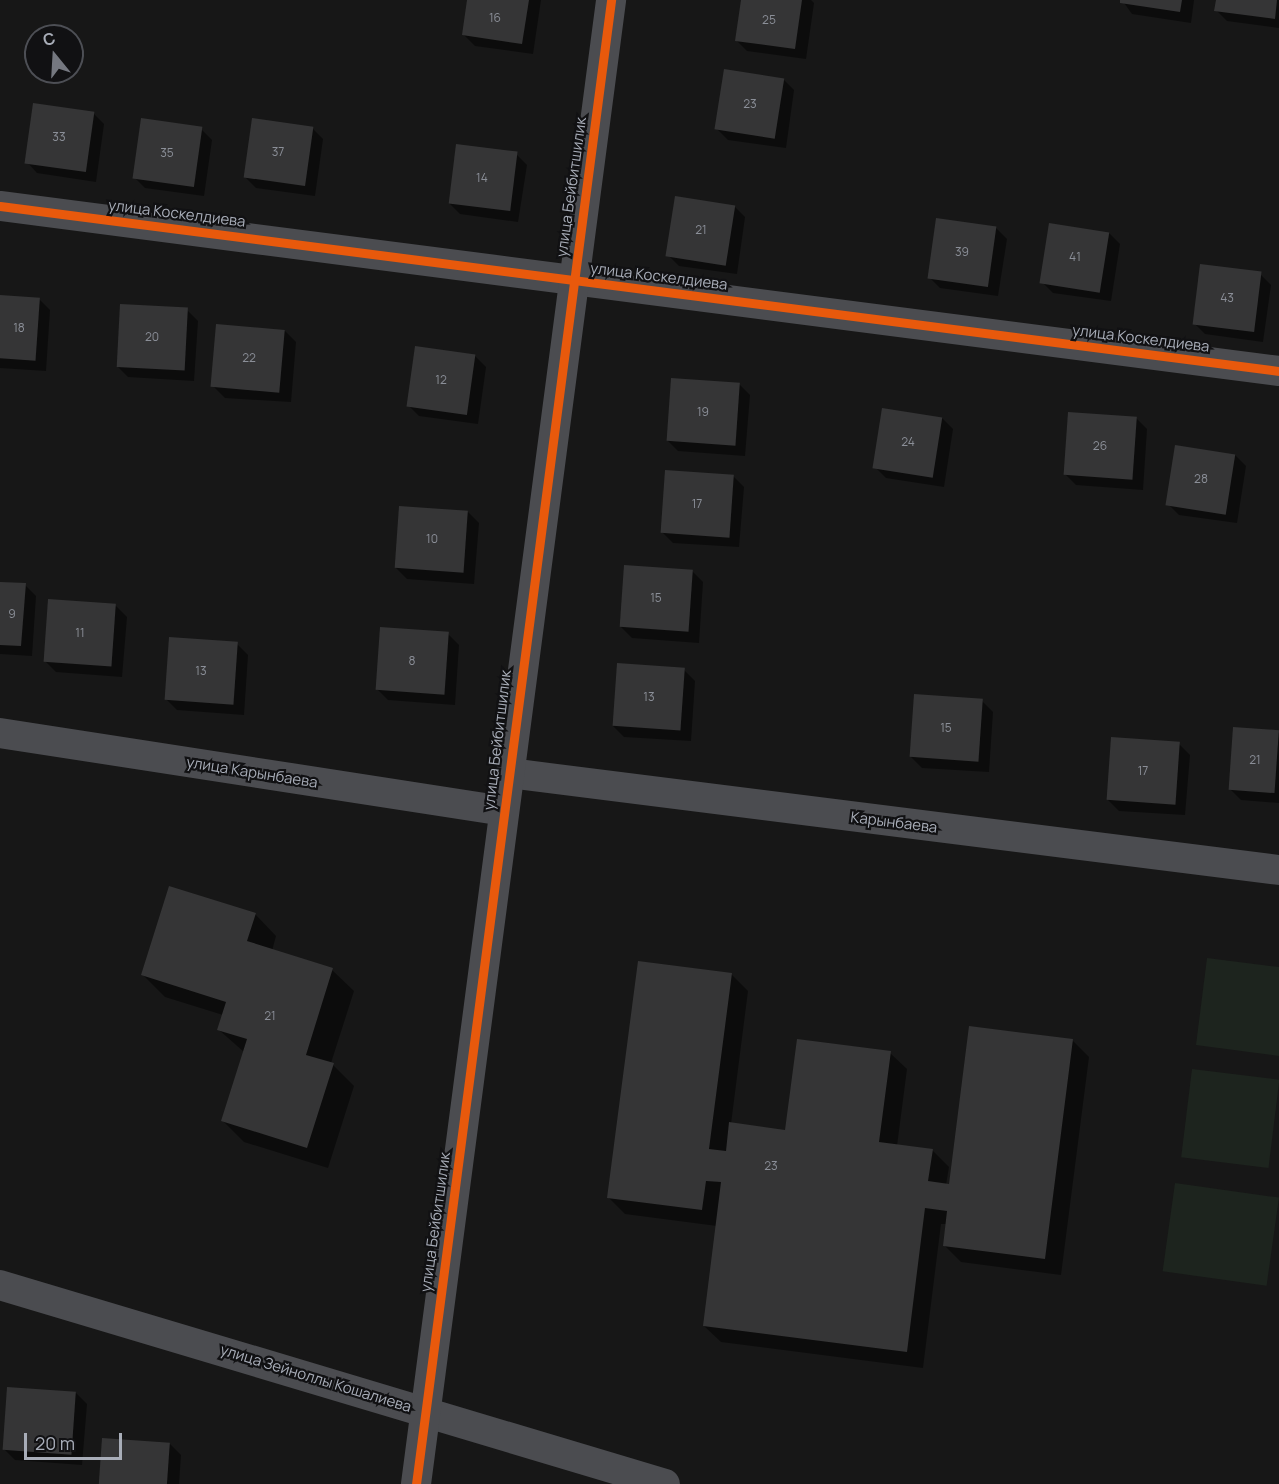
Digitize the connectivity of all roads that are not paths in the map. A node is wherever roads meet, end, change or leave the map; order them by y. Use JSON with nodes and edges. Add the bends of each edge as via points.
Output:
{"nodes":[{"id":1,"x":611,"y":0,"type":"edge"},
{"id":2,"x":0,"y":206,"type":"edge"},
{"id":3,"x":573,"y":280,"type":"junction"},
{"id":4,"x":1279,"y":371,"type":"edge"},
{"id":5,"x":0,"y":733,"type":"edge"},
{"id":6,"x":509,"y":773,"type":"junction"},
{"id":7,"x":504,"y":811,"type":"junction"},
{"id":8,"x":1279,"y":870,"type":"edge"},
{"id":9,"x":0,"y":1285,"type":"edge"},
{"id":10,"x":424,"y":1410,"type":"junction"},
{"id":11,"x":416,"y":1484,"type":"edge"},
{"id":12,"x":665,"y":1484,"type":"edge"}],
"edges":[{"from":1,"to":3,"type":"street","name":"улица Бейбитшилик"},
{"from":2,"to":3,"type":"street","name":"улица Коскелдиева"},
{"from":3,"to":4,"type":"street","name":"улица Коскелдиева"},
{"from":3,"to":6,"type":"street","name":"улица Бейбитшилик"},
{"from":5,"to":7,"type":"street","name":"улица Карынбаева"},
{"from":6,"to":7,"type":"street","name":"улица Бейбитшилик"},
{"from":6,"to":8,"type":"street","name":"Карынбаева"},
{"from":7,"to":10,"type":"street","name":"улица Бейбитшилик"},
{"from":9,"to":10,"type":"street","name":"улица Зейноллы Кошалиева"},
{"from":10,"to":11,"type":"street","name":"улица Бейбитшилик"},
{"from":10,"to":12,"type":"street","name":"улица Зейноллы Кошалиева"}]}
